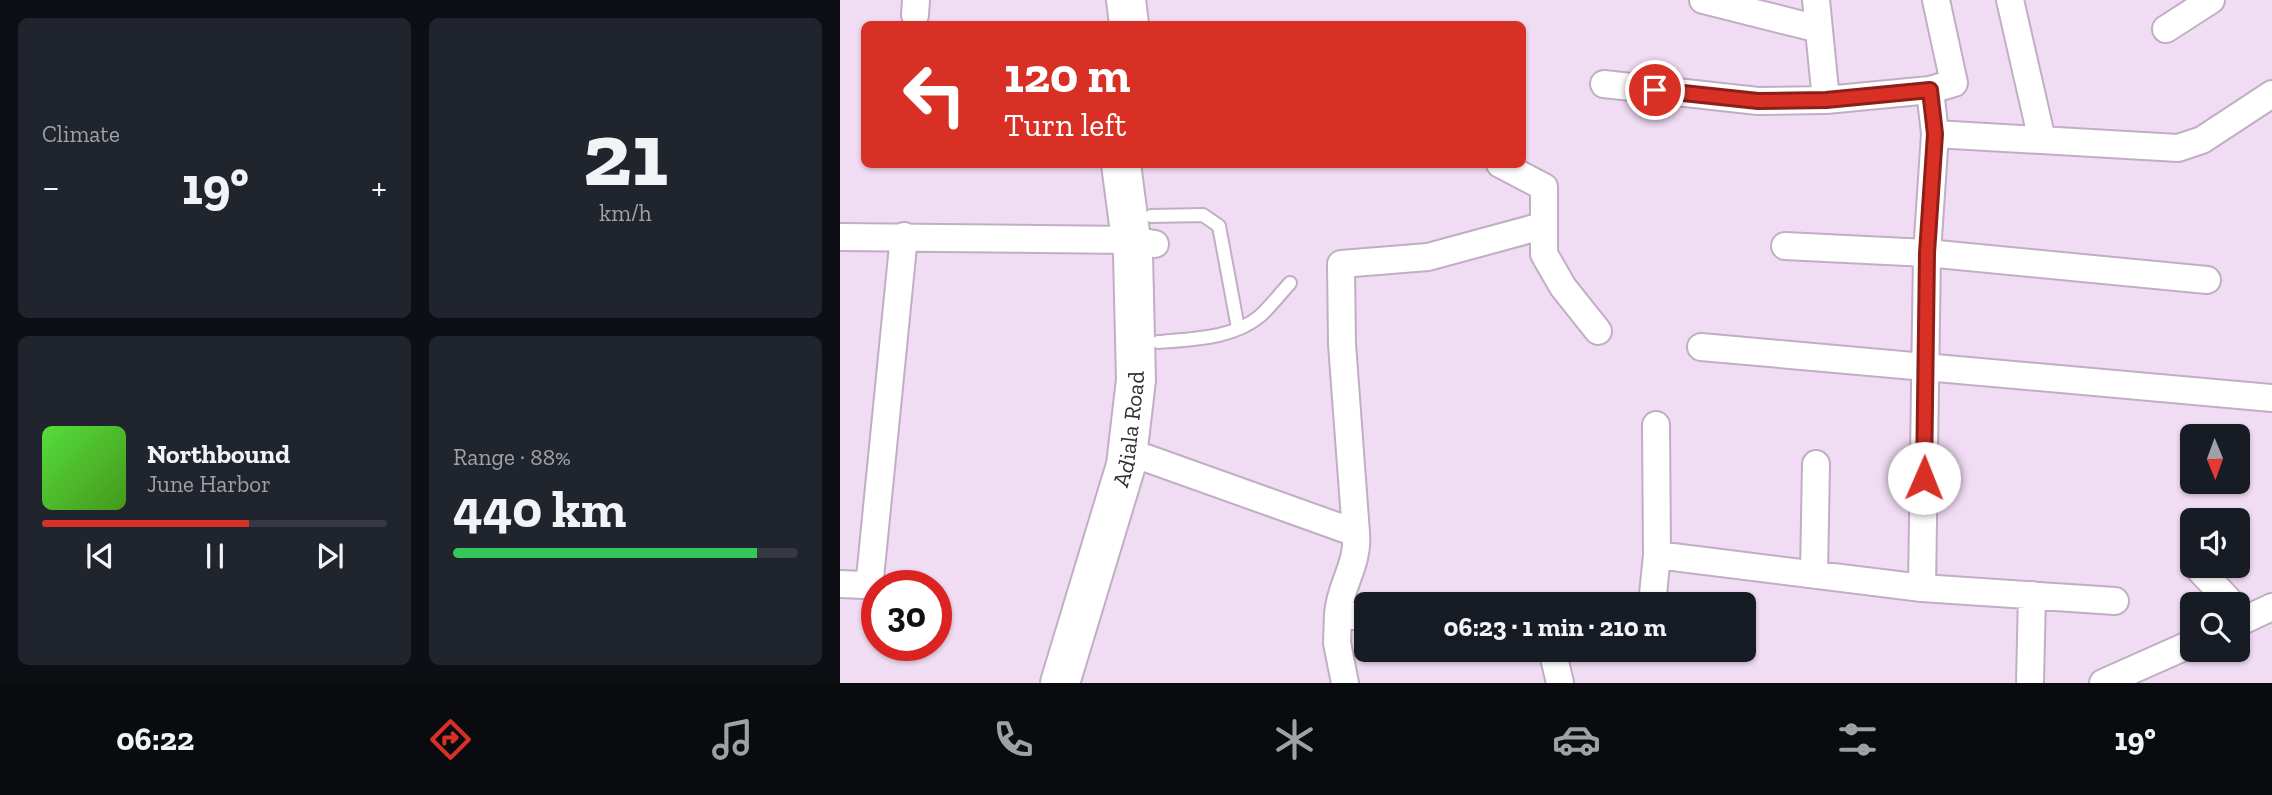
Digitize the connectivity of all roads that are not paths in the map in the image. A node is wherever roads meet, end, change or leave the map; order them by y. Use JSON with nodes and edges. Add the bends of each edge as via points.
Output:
{"nodes":[{"id":1,"x":1103,"y":0,"type":"edge"},
{"id":2,"x":1126,"y":0,"type":"edge"},
{"id":3,"x":1703,"y":0,"type":"edge"},
{"id":4,"x":1816,"y":0,"type":"edge"},
{"id":5,"x":1936,"y":0,"type":"edge"},
{"id":6,"x":2010,"y":0,"type":"edge"},
{"id":7,"x":2211,"y":0,"type":"edge"},
{"id":8,"x":1105,"y":21,"type":"edge"},
{"id":9,"x":1129,"y":21,"type":"edge"},
{"id":10,"x":1819,"y":29,"type":"junction"},
{"id":11,"x":2166,"y":29,"type":"dead end"},
{"id":12,"x":1604,"y":85,"type":"dead end"},
{"id":13,"x":1930,"y":90,"type":"junction"},
{"id":14,"x":2272,"y":94,"type":"edge"},
{"id":15,"x":1826,"y":100,"type":"junction"},
{"id":16,"x":1935,"y":134,"type":"junction"},
{"id":17,"x":2042,"y":140,"type":"junction"},
{"id":18,"x":1122,"y":168,"type":"edge"},
{"id":19,"x":1145,"y":168,"type":"edge"},
{"id":20,"x":1508,"y":168,"type":"edge"},
{"id":21,"x":1542,"y":226,"type":"junction"},
{"id":22,"x":1146,"y":233,"type":"junction"},
{"id":23,"x":904,"y":236,"type":"junction"},
{"id":24,"x":840,"y":237,"type":"edge"},
{"id":25,"x":1785,"y":246,"type":"dead end"},
{"id":26,"x":1927,"y":253,"type":"junction"},
{"id":27,"x":2207,"y":280,"type":"dead end"},
{"id":28,"x":1290,"y":283,"type":"dead end"},
{"id":29,"x":1238,"y":328,"type":"junction"},
{"id":30,"x":1598,"y":331,"type":"dead end"},
{"id":31,"x":1158,"y":342,"type":"junction"},
{"id":32,"x":1701,"y":347,"type":"dead end"},
{"id":33,"x":1925,"y":368,"type":"junction"},
{"id":34,"x":2272,"y":398,"type":"edge"},
{"id":35,"x":1656,"y":425,"type":"dead end"},
{"id":36,"x":1146,"y":458,"type":"junction"},
{"id":37,"x":1816,"y":464,"type":"dead end"},
{"id":38,"x":1356,"y":533,"type":"junction"},
{"id":39,"x":1657,"y":555,"type":"junction"},
{"id":40,"x":1814,"y":574,"type":"junction"},
{"id":41,"x":2207,"y":578,"type":"edge"},
{"id":42,"x":840,"y":584,"type":"edge"},
{"id":43,"x":1922,"y":587,"type":"junction"},
{"id":44,"x":1653,"y":592,"type":"edge"},
{"id":45,"x":2220,"y":592,"type":"edge"},
{"id":46,"x":2032,"y":595,"type":"junction"},
{"id":47,"x":2115,"y":601,"type":"dead end"},
{"id":48,"x":2272,"y":607,"type":"edge"},
{"id":49,"x":2250,"y":612,"type":"edge"},
{"id":50,"x":1338,"y":614,"type":"junction"},
{"id":51,"x":1354,"y":616,"type":"edge"},
{"id":52,"x":2180,"y":649,"type":"edge"},
{"id":53,"x":1555,"y":662,"type":"edge"},
{"id":54,"x":1060,"y":683,"type":"edge"},
{"id":55,"x":1083,"y":683,"type":"edge"},
{"id":56,"x":1345,"y":683,"type":"edge"},
{"id":57,"x":1560,"y":683,"type":"edge"},
{"id":58,"x":2030,"y":683,"type":"edge"},
{"id":59,"x":2103,"y":683,"type":"edge"}],
"edges":[{"from":1,"to":8,"type":"main road"},
{"from":2,"to":9,"type":"main road"},
{"from":3,"to":10,"type":"street"},
{"from":4,"to":10,"type":"street"},
{"from":5,"to":13,"type":"street","via":[[1954,83]]},
{"from":6,"to":17,"type":"street"},
{"from":7,"to":11,"type":"street"},
{"from":10,"to":15,"type":"street"},
{"from":12,"to":15,"type":"street","via":[[1758,101]]},
{"from":13,"to":15,"type":"street"},
{"from":13,"to":16,"type":"street"},
{"from":14,"to":17,"type":"street","via":[[2202,140],[2178,148]]},
{"from":16,"to":17,"type":"street"},
{"from":16,"to":26,"type":"street"},
{"from":18,"to":22,"type":"main road","name":"Adiala Road"},
{"from":19,"to":22,"type":"main road","name":"Adiala Road"},
{"from":20,"to":21,"type":"street","via":[[1544,187]]},
{"from":21,"to":30,"type":"street","via":[[1550,267]]},
{"from":21,"to":38,"type":"street","via":[[1428,257],[1341,264]]},
{"from":22,"to":23,"type":"street"},
{"from":22,"to":29,"type":"lane","via":[[1203,215],[1219,226]]},
{"from":22,"to":31,"type":"main road","name":"Adiala Road"},
{"from":22,"to":54,"type":"main road","name":"Adiala Road","via":[[1126,465]]},
{"from":23,"to":24,"type":"street"},
{"from":23,"to":42,"type":"street","via":[[870,578],[864,585]]},
{"from":25,"to":26,"type":"street"},
{"from":26,"to":27,"type":"street"},
{"from":26,"to":33,"type":"street"},
{"from":28,"to":29,"type":"lane","via":[[1259,317]]},
{"from":29,"to":31,"type":"lane"},
{"from":31,"to":36,"type":"main road","name":"Adiala Road","via":[[1159,378]]},
{"from":32,"to":33,"type":"street"},
{"from":33,"to":34,"type":"street"},
{"from":33,"to":43,"type":"street"},
{"from":35,"to":39,"type":"street"},
{"from":36,"to":38,"type":"street"},
{"from":36,"to":55,"type":"main road","name":"Adiala Road"},
{"from":37,"to":40,"type":"street"},
{"from":38,"to":50,"type":"street","via":[[1357,559],[1339,600]]},
{"from":39,"to":40,"type":"street"},
{"from":39,"to":44,"type":"street"},
{"from":40,"to":43,"type":"street"},
{"from":41,"to":45,"type":"street"},
{"from":43,"to":46,"type":"street"},
{"from":46,"to":47,"type":"street"},
{"from":46,"to":58,"type":"street"},
{"from":48,"to":49,"type":"street"},
{"from":50,"to":51,"type":"street"},
{"from":50,"to":56,"type":"street"},
{"from":52,"to":59,"type":"street"},
{"from":53,"to":57,"type":"street"}]}
